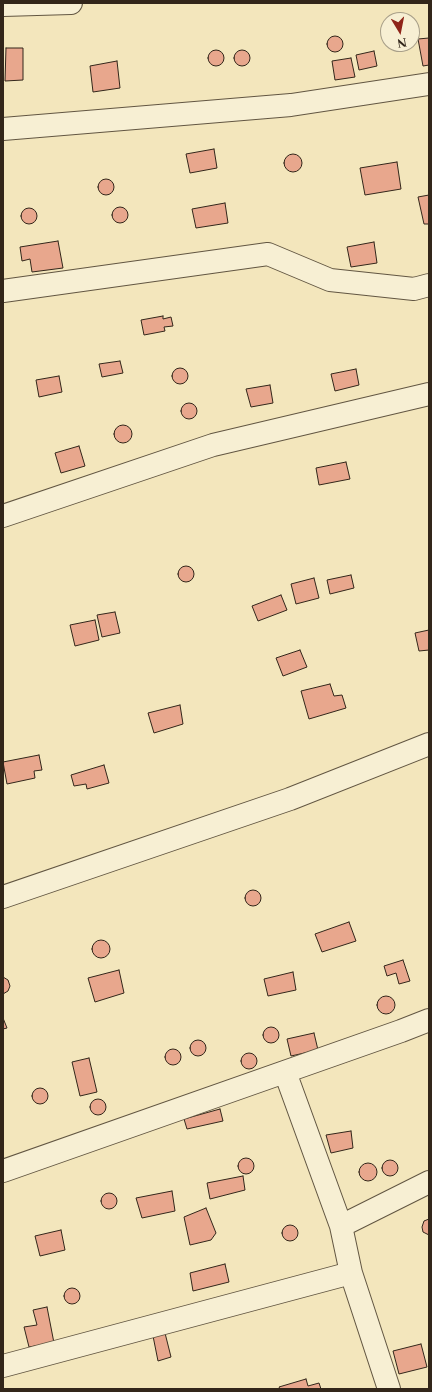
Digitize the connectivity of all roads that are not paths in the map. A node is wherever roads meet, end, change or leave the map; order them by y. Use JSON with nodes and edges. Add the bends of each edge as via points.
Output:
{"nodes":[{"id":1,"x":71,"y":3,"type":"edge"},
{"id":2,"x":3,"y":6,"type":"edge"},
{"id":3,"x":429,"y":84,"type":"edge"},
{"id":4,"x":3,"y":129,"type":"edge"},
{"id":5,"x":429,"y":285,"type":"edge"},
{"id":6,"x":3,"y":291,"type":"edge"},
{"id":7,"x":429,"y":394,"type":"edge"},
{"id":8,"x":3,"y":516,"type":"edge"},
{"id":9,"x":429,"y":744,"type":"edge"},
{"id":10,"x":3,"y":897,"type":"edge"},
{"id":11,"x":429,"y":1020,"type":"edge"},
{"id":12,"x":285,"y":1072,"type":"junction"},
{"id":13,"x":3,"y":1171,"type":"edge"},
{"id":14,"x":429,"y":1182,"type":"edge"},
{"id":15,"x":341,"y":1226,"type":"junction"},
{"id":16,"x":351,"y":1272,"type":"junction"},
{"id":17,"x":3,"y":1366,"type":"edge"},
{"id":18,"x":389,"y":1389,"type":"edge"}],
"edges":[{"from":1,"to":2,"type":"street"},
{"from":3,"to":4,"type":"street","via":[[291,105]]},
{"from":5,"to":6,"type":"street","via":[[414,289],[330,280],[268,254]]},
{"from":7,"to":8,"type":"street","via":[[214,445]]},
{"from":9,"to":10,"type":"street","via":[[290,799]]},
{"from":11,"to":12,"type":"street"},
{"from":12,"to":13,"type":"street"},
{"from":12,"to":15,"type":"street"},
{"from":14,"to":15,"type":"street"},
{"from":15,"to":16,"type":"street"},
{"from":16,"to":17,"type":"street"},
{"from":16,"to":18,"type":"street"}]}
